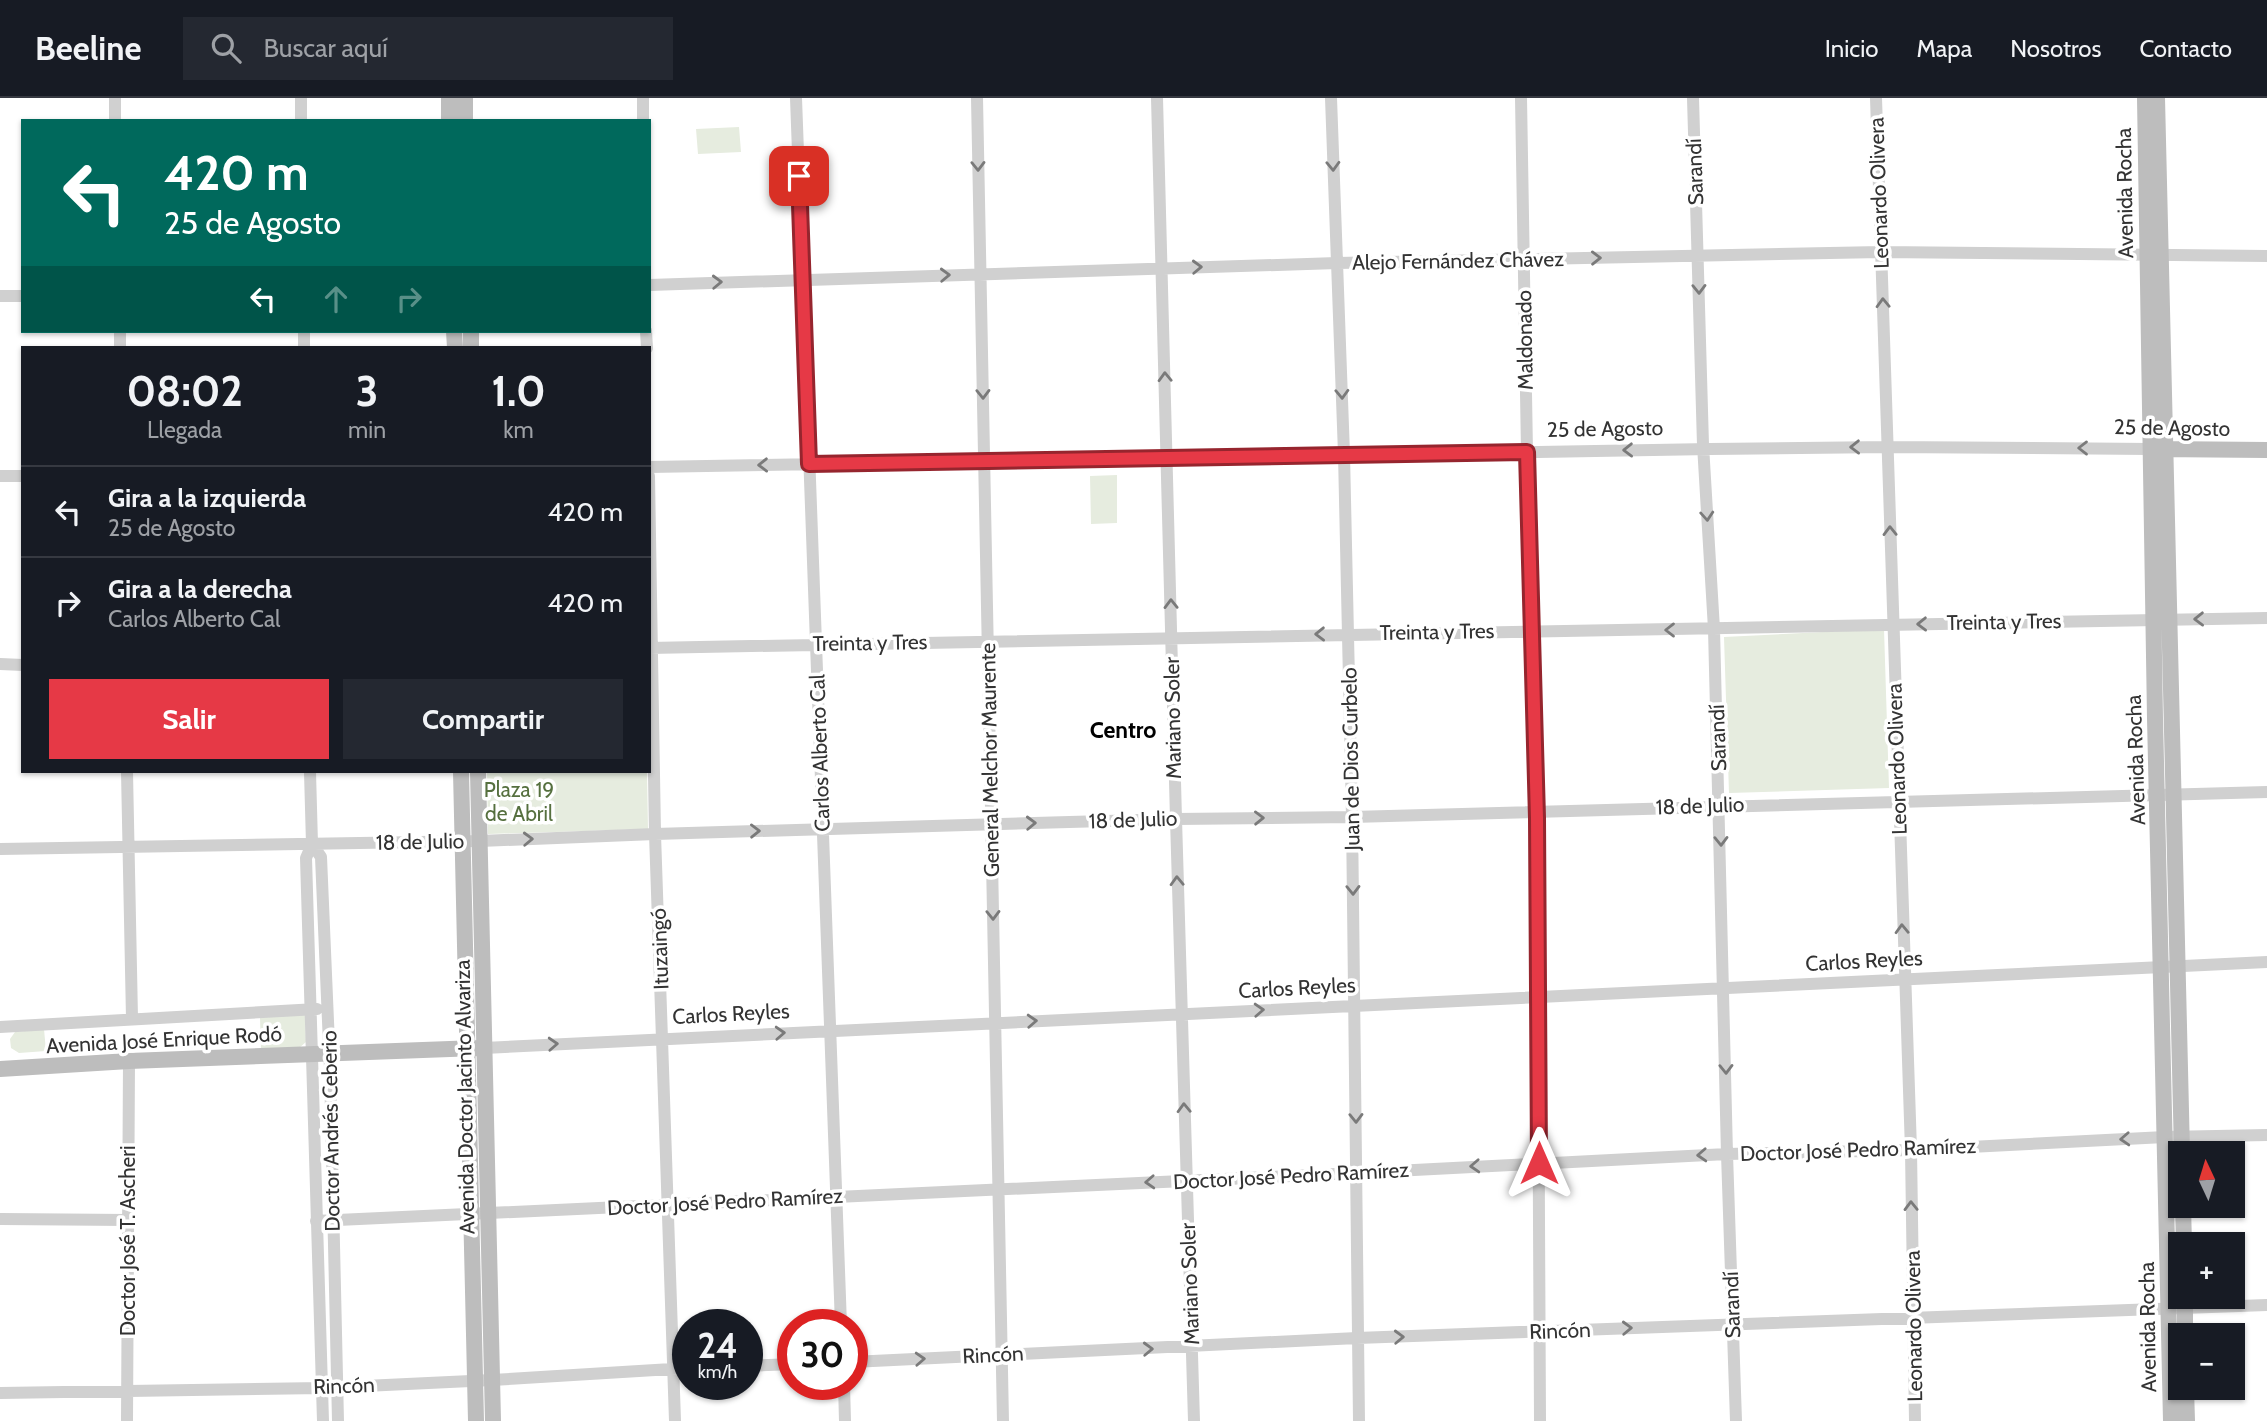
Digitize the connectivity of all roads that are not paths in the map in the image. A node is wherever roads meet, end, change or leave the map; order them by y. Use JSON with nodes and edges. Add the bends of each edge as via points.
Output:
{"nodes":[{"id":1,"x":115,"y":98,"type":"edge"},
{"id":2,"x":301,"y":98,"type":"edge"},
{"id":3,"x":449,"y":98,"type":"edge"},
{"id":4,"x":465,"y":98,"type":"edge"},
{"id":5,"x":643,"y":98,"type":"edge"},
{"id":6,"x":796,"y":98,"type":"edge"},
{"id":7,"x":977,"y":98,"type":"edge"},
{"id":8,"x":1157,"y":98,"type":"edge"},
{"id":9,"x":1331,"y":98,"type":"edge"},
{"id":10,"x":1521,"y":98,"type":"edge"},
{"id":11,"x":1693,"y":98,"type":"edge"},
{"id":12,"x":1876,"y":98,"type":"edge"},
{"id":13,"x":2145,"y":98,"type":"edge"},
{"id":14,"x":2157,"y":98,"type":"edge"},
{"id":15,"x":115,"y":119,"type":"edge"},
{"id":16,"x":301,"y":119,"type":"edge"},
{"id":17,"x":449,"y":119,"type":"edge"},
{"id":18,"x":465,"y":119,"type":"edge"},
{"id":19,"x":643,"y":119,"type":"edge"},
{"id":20,"x":1881,"y":252,"type":"junction"},
{"id":21,"x":2154,"y":255,"type":"junction"},
{"id":22,"x":1698,"y":256,"type":"junction"},
{"id":23,"x":2267,"y":256,"type":"edge"},
{"id":24,"x":1524,"y":260,"type":"junction"},
{"id":25,"x":1337,"y":263,"type":"junction"},
{"id":26,"x":1162,"y":268,"type":"junction"},
{"id":27,"x":980,"y":274,"type":"junction"},
{"id":28,"x":802,"y":279,"type":"junction"},
{"id":29,"x":651,"y":285,"type":"edge"},
{"id":30,"x":0,"y":296,"type":"edge"},
{"id":31,"x":21,"y":296,"type":"edge"},
{"id":32,"x":1888,"y":447,"type":"junction"},
{"id":33,"x":1703,"y":449,"type":"junction"},
{"id":34,"x":2158,"y":449,"type":"junction"},
{"id":35,"x":2267,"y":450,"type":"edge"},
{"id":36,"x":1527,"y":452,"type":"junction"},
{"id":37,"x":1344,"y":454,"type":"junction"},
{"id":38,"x":1167,"y":458,"type":"junction"},
{"id":39,"x":984,"y":460,"type":"junction"},
{"id":40,"x":809,"y":464,"type":"junction"},
{"id":41,"x":651,"y":467,"type":"edge"},
{"id":42,"x":0,"y":476,"type":"edge"},
{"id":43,"x":21,"y":476,"type":"edge"},
{"id":44,"x":2267,"y":618,"type":"edge"},
{"id":45,"x":2162,"y":620,"type":"junction"},
{"id":46,"x":1892,"y":625,"type":"junction"},
{"id":47,"x":1714,"y":629,"type":"junction"},
{"id":48,"x":1533,"y":631,"type":"junction"},
{"id":49,"x":1348,"y":634,"type":"junction"},
{"id":50,"x":1171,"y":638,"type":"junction"},
{"id":51,"x":987,"y":641,"type":"junction"},
{"id":52,"x":816,"y":644,"type":"junction"},
{"id":53,"x":651,"y":648,"type":"edge"},
{"id":54,"x":0,"y":664,"type":"edge"},
{"id":55,"x":21,"y":665,"type":"edge"},
{"id":56,"x":651,"y":685,"type":"edge"},
{"id":57,"x":127,"y":773,"type":"edge"},
{"id":58,"x":310,"y":773,"type":"edge"},
{"id":59,"x":461,"y":773,"type":"edge"},
{"id":60,"x":478,"y":773,"type":"edge"},
{"id":61,"x":2267,"y":792,"type":"edge"},
{"id":62,"x":2166,"y":794,"type":"junction"},
{"id":63,"x":1898,"y":800,"type":"junction"},
{"id":64,"x":1720,"y":806,"type":"junction"},
{"id":65,"x":1537,"y":811,"type":"junction"},
{"id":66,"x":1352,"y":817,"type":"junction"},
{"id":67,"x":1176,"y":819,"type":"junction"},
{"id":68,"x":991,"y":824,"type":"junction"},
{"id":69,"x":823,"y":829,"type":"junction"},
{"id":70,"x":655,"y":834,"type":"junction"},
{"id":71,"x":480,"y":841,"type":"junction"},
{"id":72,"x":463,"y":842,"type":"junction"},
{"id":73,"x":312,"y":844,"type":"junction"},
{"id":74,"x":129,"y":848,"type":"junction"},
{"id":75,"x":0,"y":849,"type":"edge"},
{"id":76,"x":2267,"y":962,"type":"edge"},
{"id":77,"x":2170,"y":966,"type":"junction"},
{"id":78,"x":1904,"y":980,"type":"junction"},
{"id":79,"x":1724,"y":989,"type":"junction"},
{"id":80,"x":1539,"y":998,"type":"junction"},
{"id":81,"x":1354,"y":1006,"type":"junction"},
{"id":82,"x":328,"y":1008,"type":"junction"},
{"id":83,"x":310,"y":1009,"type":"junction"},
{"id":84,"x":1181,"y":1014,"type":"junction"},
{"id":85,"x":132,"y":1018,"type":"junction"},
{"id":86,"x":996,"y":1023,"type":"junction"},
{"id":87,"x":0,"y":1027,"type":"edge"},
{"id":88,"x":830,"y":1030,"type":"junction"},
{"id":89,"x":663,"y":1038,"type":"junction"},
{"id":90,"x":485,"y":1048,"type":"junction"},
{"id":91,"x":468,"y":1049,"type":"junction"},
{"id":92,"x":311,"y":1054,"type":"junction"},
{"id":93,"x":330,"y":1054,"type":"junction"},
{"id":94,"x":129,"y":1061,"type":"junction"},
{"id":95,"x":0,"y":1069,"type":"edge"},
{"id":96,"x":2267,"y":1135,"type":"edge"},
{"id":97,"x":2173,"y":1137,"type":"junction"},
{"id":98,"x":2175,"y":1141,"type":"edge"},
{"id":99,"x":1911,"y":1150,"type":"junction"},
{"id":100,"x":1727,"y":1154,"type":"junction"},
{"id":101,"x":1539,"y":1163,"type":"junction"},
{"id":102,"x":1356,"y":1173,"type":"junction"},
{"id":103,"x":1187,"y":1181,"type":"junction"},
{"id":104,"x":999,"y":1189,"type":"junction"},
{"id":105,"x":837,"y":1197,"type":"junction"},
{"id":106,"x":668,"y":1204,"type":"junction"},
{"id":107,"x":489,"y":1212,"type":"junction"},
{"id":108,"x":472,"y":1213,"type":"junction"},
{"id":109,"x":0,"y":1219,"type":"edge"},
{"id":110,"x":129,"y":1220,"type":"junction"},
{"id":111,"x":316,"y":1221,"type":"junction"},
{"id":112,"x":333,"y":1221,"type":"junction"},
{"id":113,"x":2177,"y":1232,"type":"edge"},
{"id":114,"x":2245,"y":1305,"type":"edge"},
{"id":115,"x":2267,"y":1305,"type":"edge"},
{"id":116,"x":2168,"y":1306,"type":"edge"},
{"id":117,"x":840,"y":1309,"type":"edge"},
{"id":118,"x":2180,"y":1309,"type":"edge"},
{"id":119,"x":1913,"y":1319,"type":"junction"},
{"id":120,"x":1733,"y":1325,"type":"junction"},
{"id":121,"x":1540,"y":1331,"type":"junction"},
{"id":122,"x":672,"y":1335,"type":"edge"},
{"id":123,"x":1357,"y":1338,"type":"junction"},
{"id":124,"x":1192,"y":1348,"type":"junction"},
{"id":125,"x":1002,"y":1355,"type":"junction"},
{"id":126,"x":868,"y":1361,"type":"edge"},
{"id":127,"x":672,"y":1368,"type":"edge"},
{"id":128,"x":492,"y":1380,"type":"junction"},
{"id":129,"x":475,"y":1381,"type":"junction"},
{"id":130,"x":337,"y":1387,"type":"junction"},
{"id":131,"x":322,"y":1388,"type":"junction"},
{"id":132,"x":128,"y":1392,"type":"junction"},
{"id":133,"x":0,"y":1393,"type":"edge"},
{"id":134,"x":674,"y":1400,"type":"edge"},
{"id":135,"x":844,"y":1400,"type":"edge"},
{"id":136,"x":2186,"y":1400,"type":"edge"},
{"id":137,"x":127,"y":1421,"type":"edge"},
{"id":138,"x":323,"y":1421,"type":"edge"},
{"id":139,"x":338,"y":1421,"type":"edge"},
{"id":140,"x":476,"y":1421,"type":"edge"},
{"id":141,"x":493,"y":1421,"type":"edge"},
{"id":142,"x":675,"y":1421,"type":"edge"},
{"id":143,"x":845,"y":1421,"type":"edge"},
{"id":144,"x":1003,"y":1421,"type":"edge"},
{"id":145,"x":1194,"y":1421,"type":"edge"},
{"id":146,"x":1359,"y":1421,"type":"edge"},
{"id":147,"x":1540,"y":1421,"type":"edge"},
{"id":148,"x":1736,"y":1421,"type":"edge"},
{"id":149,"x":1915,"y":1421,"type":"edge"},
{"id":150,"x":2171,"y":1421,"type":"edge"},
{"id":151,"x":2187,"y":1421,"type":"edge"}],
"edges":[{"from":1,"to":15,"type":"street"},
{"from":2,"to":16,"type":"street"},
{"from":3,"to":17,"type":"street"},
{"from":4,"to":18,"type":"street"},
{"from":5,"to":19,"type":"street"},
{"from":6,"to":28,"type":"street","name":"Carlos Alberto Cal"},
{"from":7,"to":27,"type":"street","name":"General Melchor Maurente","one_way":true},
{"from":8,"to":26,"type":"street","name":"Mariano Soler"},
{"from":9,"to":25,"type":"street","name":"Juan de Dios Curbelo","one_way":true},
{"from":10,"to":24,"type":"street","name":"Maldonado"},
{"from":11,"to":22,"type":"street","name":"Sarandí"},
{"from":12,"to":20,"type":"street","name":"Leonardo Olivera"},
{"from":13,"to":21,"type":"street","name":"Avenida Rocha"},
{"from":14,"to":21,"type":"street","name":"Avenida Rocha"},
{"from":20,"to":21,"type":"street","name":"Alejo Fernández Chávez"},
{"from":20,"to":22,"type":"street","name":"Alejo Fernández Chávez"},
{"from":32,"to":20,"type":"street","name":"Leonardo Olivera","one_way":true},
{"from":21,"to":23,"type":"street","name":"Alejo Fernández Chávez"},
{"from":21,"to":34,"type":"street","name":"Avenida Rocha"},
{"from":24,"to":22,"type":"street","name":"Alejo Fernández Chávez","one_way":true},
{"from":22,"to":33,"type":"street","name":"Sarandí","one_way":true},
{"from":24,"to":25,"type":"street","name":"Alejo Fernández Chávez"},
{"from":24,"to":36,"type":"street","name":"Maldonado"},
{"from":26,"to":25,"type":"street","name":"Alejo Fernández Chávez","one_way":true},
{"from":25,"to":37,"type":"street","name":"Juan de Dios Curbelo","one_way":true},
{"from":26,"to":27,"type":"street","name":"Alejo Fernández Chávez"},
{"from":38,"to":26,"type":"street","name":"Mariano Soler","one_way":true},
{"from":28,"to":27,"type":"street","name":"Alejo Fernández Chávez","one_way":true},
{"from":27,"to":39,"type":"street","name":"General Melchor Maurente","one_way":true},
{"from":29,"to":28,"type":"street","name":"Alejo Fernández Chávez","one_way":true},
{"from":28,"to":40,"type":"street","name":"Carlos Alberto Cal"},
{"from":30,"to":31,"type":"street"},
{"from":32,"to":33,"type":"street","name":"25 de Agosto","one_way":true},
{"from":34,"to":32,"type":"street","name":"25 de Agosto","one_way":true},
{"from":46,"to":32,"type":"street","name":"Leonardo Olivera","one_way":true},
{"from":33,"to":36,"type":"street","name":"25 de Agosto","one_way":true},
{"from":33,"to":47,"type":"street","name":"Sarandí","one_way":true},
{"from":34,"to":35,"type":"street","name":"25 de Agosto"},
{"from":34,"to":45,"type":"street","name":"Avenida Rocha"},
{"from":36,"to":37,"type":"street","name":"25 de Agosto"},
{"from":36,"to":48,"type":"street","name":"Maldonado"},
{"from":37,"to":38,"type":"street","name":"25 de Agosto"},
{"from":37,"to":49,"type":"street","name":"Juan de Dios Curbelo"},
{"from":38,"to":39,"type":"street","name":"25 de Agosto"},
{"from":50,"to":38,"type":"street","name":"Mariano Soler","one_way":true},
{"from":39,"to":40,"type":"street","name":"25 de Agosto"},
{"from":39,"to":51,"type":"street","name":"General Melchor Maurente"},
{"from":40,"to":41,"type":"street","name":"25 de Agosto","one_way":true},
{"from":40,"to":52,"type":"street","name":"Carlos Alberto Cal"},
{"from":42,"to":43,"type":"street"},
{"from":44,"to":45,"type":"street","name":"Treinta y Tres","one_way":true},
{"from":45,"to":46,"type":"street","name":"Treinta y Tres","one_way":true},
{"from":45,"to":62,"type":"street","name":"Avenida Rocha"},
{"from":46,"to":47,"type":"street","name":"Treinta y Tres"},
{"from":46,"to":63,"type":"street","name":"Leonardo Olivera"},
{"from":47,"to":48,"type":"street","name":"Treinta y Tres","one_way":true},
{"from":47,"to":64,"type":"street","name":"Sarandí"},
{"from":48,"to":49,"type":"street","name":"Treinta y Tres"},
{"from":48,"to":65,"type":"street","name":"Maldonado"},
{"from":49,"to":50,"type":"street","name":"Treinta y Tres","one_way":true},
{"from":49,"to":66,"type":"street","name":"Juan de Dios Curbelo"},
{"from":50,"to":51,"type":"street","name":"Treinta y Tres"},
{"from":50,"to":67,"type":"street","name":"Mariano Soler"},
{"from":51,"to":52,"type":"street","name":"Treinta y Tres"},
{"from":51,"to":68,"type":"street","name":"General Melchor Maurente"},
{"from":52,"to":53,"type":"street","name":"Treinta y Tres"},
{"from":52,"to":69,"type":"street","name":"Carlos Alberto Cal"},
{"from":54,"to":55,"type":"street"},
{"from":56,"to":70,"type":"street","name":"Ituzaingó"},
{"from":57,"to":74,"type":"street"},
{"from":58,"to":73,"type":"street","name":"Doctor Andrés Ceberio"},
{"from":59,"to":72,"type":"street","name":"Avenida Doctor Jacinto Alvariza"},
{"from":60,"to":71,"type":"street","name":"Avenida Doctor Jacinto Alvariza"},
{"from":61,"to":62,"type":"street","name":"18 de Julio"},
{"from":62,"to":63,"type":"street","name":"18 de Julio"},
{"from":62,"to":77,"type":"street","name":"Avenida Rocha"},
{"from":63,"to":64,"type":"street","name":"18 de Julio"},
{"from":78,"to":63,"type":"street","name":"Leonardo Olivera","one_way":true},
{"from":64,"to":65,"type":"street","name":"18 de Julio"},
{"from":64,"to":79,"type":"street","name":"Sarandí","one_way":true},
{"from":65,"to":66,"type":"street","name":"18 de Julio"},
{"from":65,"to":80,"type":"street","name":"Maldonado"},
{"from":67,"to":66,"type":"street","name":"18 de Julio","one_way":true},
{"from":66,"to":81,"type":"street","name":"Juan de Dios Curbelo","one_way":true},
{"from":68,"to":67,"type":"street","name":"18 de Julio","one_way":true},
{"from":84,"to":67,"type":"street","name":"Mariano Soler","one_way":true},
{"from":68,"to":69,"type":"street","name":"18 de Julio"},
{"from":68,"to":86,"type":"street","name":"General Melchor Maurente","one_way":true},
{"from":70,"to":69,"type":"street","name":"18 de Julio","one_way":true},
{"from":69,"to":88,"type":"street","name":"Carlos Alberto Cal"},
{"from":71,"to":70,"type":"street","name":"18 de Julio","one_way":true},
{"from":70,"to":89,"type":"street","name":"Ituzaingó"},
{"from":71,"to":72,"type":"street","name":"18 de Julio"},
{"from":71,"to":90,"type":"street","name":"Avenida Doctor Jacinto Alvariza"},
{"from":72,"to":73,"type":"street","name":"18 de Julio"},
{"from":72,"to":91,"type":"street","name":"Avenida Doctor Jacinto Alvariza"},
{"from":73,"to":74,"type":"street","name":"18 de Julio"},
{"from":73,"to":82,"type":"street","name":"Doctor Andrés Ceberio","via":[[321,857]]},
{"from":73,"to":83,"type":"street","name":"Doctor Andrés Ceberio","via":[[306,858]]},
{"from":74,"to":75,"type":"street","name":"18 de Julio"},
{"from":74,"to":85,"type":"street"},
{"from":76,"to":77,"type":"street","name":"Carlos Reyles"},
{"from":77,"to":78,"type":"street","name":"Carlos Reyles"},
{"from":77,"to":97,"type":"street","name":"Avenida Rocha"},
{"from":78,"to":79,"type":"street","name":"Carlos Reyles"},
{"from":78,"to":99,"type":"street","name":"Leonardo Olivera"},
{"from":79,"to":80,"type":"street","name":"Carlos Reyles"},
{"from":79,"to":100,"type":"street","name":"Sarandí","one_way":true},
{"from":80,"to":81,"type":"street","name":"Carlos Reyles"},
{"from":80,"to":101,"type":"street","name":"Maldonado"},
{"from":84,"to":81,"type":"street","name":"Carlos Reyles","one_way":true},
{"from":81,"to":102,"type":"street","name":"Juan de Dios Curbelo","one_way":true},
{"from":82,"to":83,"type":"street","name":"Avenida José Enrique Rodó"},
{"from":82,"to":93,"type":"street","name":"Doctor Andrés Ceberio"},
{"from":83,"to":85,"type":"street","name":"Avenida José Enrique Rodó"},
{"from":83,"to":92,"type":"street","name":"Doctor Andrés Ceberio"},
{"from":86,"to":84,"type":"street","name":"Carlos Reyles","one_way":true},
{"from":103,"to":84,"type":"street","name":"Mariano Soler","one_way":true},
{"from":85,"to":87,"type":"street","name":"Avenida José Enrique Rodó"},
{"from":86,"to":88,"type":"street","name":"Carlos Reyles"},
{"from":86,"to":104,"type":"street","name":"General Melchor Maurente"},
{"from":89,"to":88,"type":"street","name":"Carlos Reyles","one_way":true},
{"from":88,"to":105,"type":"street","name":"Carlos Alberto Cal"},
{"from":90,"to":89,"type":"street","name":"Carlos Reyles","one_way":true},
{"from":89,"to":106,"type":"street","name":"Ituzaingó"},
{"from":90,"to":91,"type":"street","name":"Carlos Reyles"},
{"from":90,"to":107,"type":"street","name":"Avenida Doctor Jacinto Alvariza"},
{"from":91,"to":93,"type":"street","name":"Carlos Reyles"},
{"from":91,"to":108,"type":"street","name":"Avenida Doctor Jacinto Alvariza"},
{"from":92,"to":93,"type":"street","name":"Avenida José Enrique Rodó"},
{"from":92,"to":94,"type":"street","name":"Avenida José Enrique Rodó"},
{"from":92,"to":111,"type":"street","name":"Doctor Andrés Ceberio"},
{"from":93,"to":112,"type":"street","name":"Doctor Andrés Ceberio"},
{"from":94,"to":95,"type":"street","name":"Avenida José Enrique Rodó"},
{"from":94,"to":110,"type":"street","name":"Doctor José T. Ascheri"},
{"from":96,"to":97,"type":"street","name":"Doctor José Pedro Ramírez"},
{"from":97,"to":98,"type":"street","name":"Avenida Rocha"},
{"from":97,"to":99,"type":"street","name":"Doctor José Pedro Ramírez","one_way":true},
{"from":97,"to":113,"type":"street","name":"Avenida Rocha"},
{"from":99,"to":100,"type":"street","name":"Doctor José Pedro Ramírez"},
{"from":119,"to":99,"type":"street","name":"Leonardo Olivera","one_way":true},
{"from":100,"to":101,"type":"street","name":"Doctor José Pedro Ramírez","one_way":true},
{"from":100,"to":120,"type":"street","name":"Sarandí"},
{"from":101,"to":102,"type":"street","name":"Doctor José Pedro Ramírez","one_way":true},
{"from":101,"to":121,"type":"street","name":"Maldonado"},
{"from":102,"to":103,"type":"street","name":"Doctor José Pedro Ramírez"},
{"from":102,"to":123,"type":"street","name":"Juan de Dios Curbelo"},
{"from":103,"to":104,"type":"street","name":"Doctor José Pedro Ramírez","one_way":true},
{"from":103,"to":124,"type":"street","name":"Mariano Soler"},
{"from":104,"to":105,"type":"street","name":"Doctor José Pedro Ramírez"},
{"from":104,"to":125,"type":"street","name":"General Melchor Maurente"},
{"from":105,"to":106,"type":"street","name":"Doctor José Pedro Ramírez"},
{"from":105,"to":117,"type":"street","name":"Carlos Alberto Cal"},
{"from":106,"to":107,"type":"street","name":"Doctor José Pedro Ramírez"},
{"from":106,"to":122,"type":"street","name":"Ituzaingó"},
{"from":107,"to":108,"type":"street","name":"Doctor José Pedro Ramírez"},
{"from":107,"to":128,"type":"street","name":"Avenida Doctor Jacinto Alvariza"},
{"from":108,"to":112,"type":"street","name":"Doctor José Pedro Ramírez"},
{"from":108,"to":129,"type":"street","name":"Avenida Doctor Jacinto Alvariza"},
{"from":109,"to":110,"type":"street"},
{"from":110,"to":132,"type":"street","name":"Doctor José T. Ascheri"},
{"from":111,"to":112,"type":"street","name":"Doctor José Pedro Ramírez"},
{"from":111,"to":131,"type":"street","name":"Doctor Andrés Ceberio"},
{"from":112,"to":130,"type":"street","name":"Doctor Andrés Ceberio"},
{"from":114,"to":115,"type":"street","name":"Rincón"},
{"from":116,"to":119,"type":"street","name":"Rincón"},
{"from":118,"to":150,"type":"street","name":"Avenida Rocha"},
{"from":119,"to":120,"type":"street","name":"Rincón"},
{"from":119,"to":149,"type":"street","name":"Leonardo Olivera"},
{"from":121,"to":120,"type":"street","name":"Rincón","one_way":true},
{"from":120,"to":148,"type":"street","name":"Sarandí"},
{"from":123,"to":121,"type":"street","name":"Rincón","one_way":true},
{"from":121,"to":147,"type":"street","name":"Maldonado"},
{"from":123,"to":124,"type":"street","name":"Rincón"},
{"from":123,"to":146,"type":"street","name":"Juan de Dios Curbelo"},
{"from":125,"to":124,"type":"street","name":"Rincón","one_way":true},
{"from":124,"to":145,"type":"street","name":"Mariano Soler"},
{"from":126,"to":125,"type":"street","name":"Rincón","one_way":true},
{"from":125,"to":144,"type":"street","name":"General Melchor Maurente"},
{"from":127,"to":128,"type":"street","name":"Rincón"},
{"from":128,"to":129,"type":"street","name":"Rincón"},
{"from":128,"to":141,"type":"street","name":"Avenida Doctor Jacinto Alvariza"},
{"from":129,"to":130,"type":"street","name":"Rincón"},
{"from":129,"to":140,"type":"street","name":"Avenida Doctor Jacinto Alvariza"},
{"from":130,"to":131,"type":"street","name":"Rincón"},
{"from":130,"to":139,"type":"street","name":"Doctor Andrés Ceberio"},
{"from":131,"to":132,"type":"street","name":"Rincón"},
{"from":131,"to":138,"type":"street","name":"Doctor Andrés Ceberio"},
{"from":132,"to":133,"type":"street","name":"Rincón"},
{"from":132,"to":137,"type":"street","name":"Doctor José T. Ascheri"},
{"from":134,"to":142,"type":"street","name":"Ituzaingó"},
{"from":135,"to":143,"type":"street"},
{"from":136,"to":151,"type":"street","name":"Avenida Rocha"}]}
